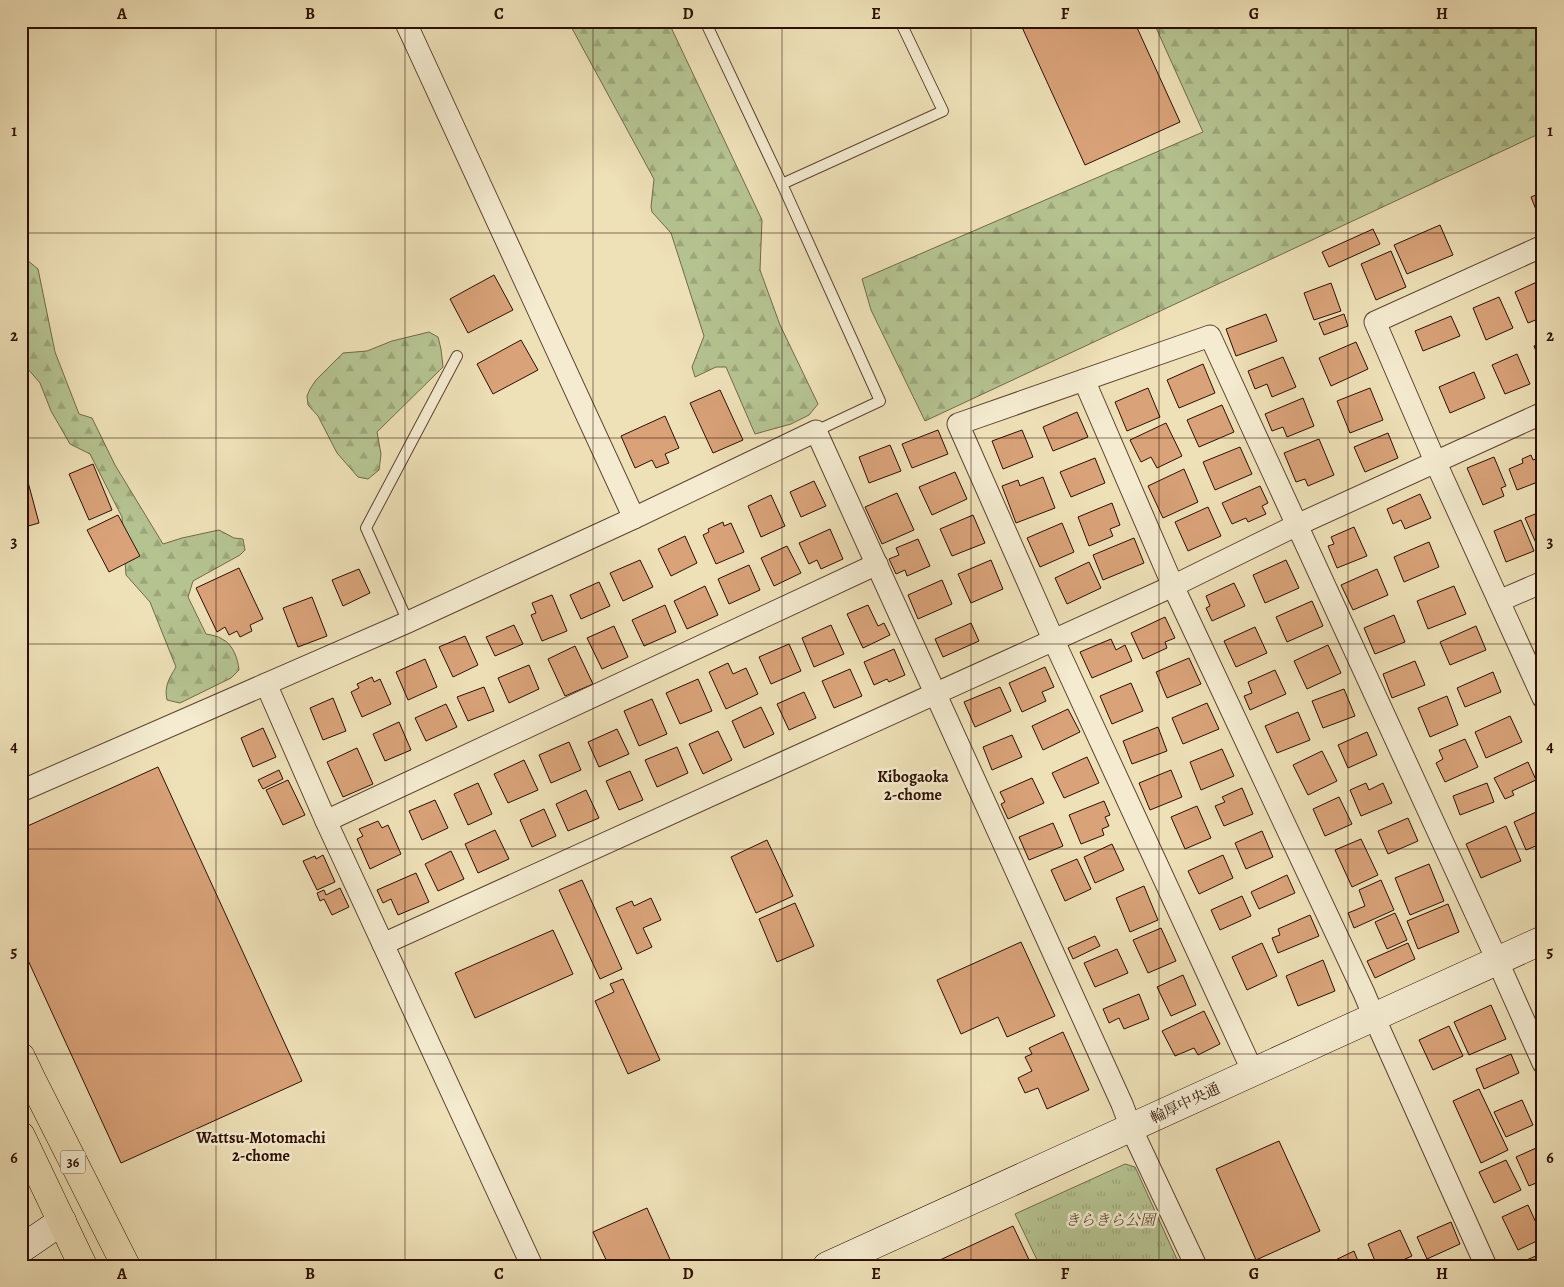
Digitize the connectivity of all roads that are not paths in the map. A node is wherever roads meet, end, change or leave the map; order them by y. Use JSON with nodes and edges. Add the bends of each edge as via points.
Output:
{"nodes":[{"id":1,"x":405,"y":21,"type":"edge"},
{"id":2,"x":705,"y":21,"type":"edge"},
{"id":3,"x":900,"y":21,"type":"edge"},
{"id":4,"x":782,"y":184,"type":"junction"},
{"id":5,"x":1543,"y":246,"type":"edge"},
{"id":6,"x":457,"y":356,"type":"dead end"},
{"id":7,"x":1084,"y":380,"type":"junction"},
{"id":8,"x":1543,"y":412,"type":"edge"},
{"id":9,"x":816,"y":431,"type":"junction"},
{"id":10,"x":1434,"y":461,"type":"junction"},
{"id":11,"x":634,"y":518,"type":"junction"},
{"id":12,"x":1297,"y":524,"type":"junction"},
{"id":13,"x":877,"y":564,"type":"junction"},
{"id":14,"x":1543,"y":582,"type":"edge"},
{"id":15,"x":1173,"y":586,"type":"junction"},
{"id":16,"x":1499,"y":601,"type":"junction"},
{"id":17,"x":408,"y":622,"type":"junction"},
{"id":18,"x":1053,"y":640,"type":"junction"},
{"id":19,"x":266,"y":684,"type":"junction"},
{"id":20,"x":935,"y":694,"type":"junction"},
{"id":21,"x":1543,"y":698,"type":"edge"},
{"id":22,"x":21,"y":791,"type":"edge"},
{"id":23,"x":326,"y":821,"type":"junction"},
{"id":24,"x":1543,"y":940,"type":"edge"},
{"id":25,"x":383,"y":944,"type":"junction"},
{"id":26,"x":1497,"y":960,"type":"junction"},
{"id":27,"x":1374,"y":1017,"type":"junction"},
{"id":28,"x":21,"y":1057,"type":"edge"},
{"id":29,"x":1543,"y":1063,"type":"edge"},
{"id":30,"x":1253,"y":1072,"type":"junction"},
{"id":31,"x":21,"y":1086,"type":"edge"},
{"id":32,"x":1131,"y":1128,"type":"junction"},
{"id":33,"x":21,"y":1136,"type":"edge"},
{"id":34,"x":62,"y":1222,"type":"junction"},
{"id":35,"x":22,"y":1247,"type":"edge"},
{"id":36,"x":1481,"y":1264,"type":"edge"},
{"id":37,"x":84,"y":1266,"type":"edge"},
{"id":38,"x":125,"y":1266,"type":"edge"},
{"id":39,"x":532,"y":1266,"type":"edge"},
{"id":40,"x":827,"y":1266,"type":"edge"},
{"id":41,"x":1196,"y":1266,"type":"edge"}],
"edges":[{"from":1,"to":11,"type":"street"},
{"from":2,"to":4,"type":"lane"},
{"from":3,"to":4,"type":"lane","via":[[943,111]]},
{"from":4,"to":9,"type":"lane","via":[[880,401]]},
{"from":5,"to":10,"type":"street","via":[[1375,322]]},
{"from":6,"to":17,"type":"lane","via":[[366,528]]},
{"from":7,"to":12,"type":"street","via":[[1210,336]]},
{"from":7,"to":15,"type":"street"},
{"from":7,"to":18,"type":"street","via":[[958,424]]},
{"from":8,"to":10,"type":"street"},
{"from":9,"to":11,"type":"street"},
{"from":9,"to":13,"type":"street"},
{"from":10,"to":12,"type":"street"},
{"from":10,"to":16,"type":"street"},
{"from":11,"to":17,"type":"street"},
{"from":12,"to":15,"type":"street"},
{"from":12,"to":26,"type":"street"},
{"from":13,"to":20,"type":"street"},
{"from":13,"to":23,"type":"street"},
{"from":14,"to":16,"type":"street"},
{"from":15,"to":18,"type":"street"},
{"from":15,"to":27,"type":"street"},
{"from":16,"to":21,"type":"street"},
{"from":17,"to":19,"type":"street"},
{"from":18,"to":20,"type":"street"},
{"from":18,"to":30,"type":"street"},
{"from":19,"to":22,"type":"street"},
{"from":19,"to":23,"type":"street"},
{"from":20,"to":25,"type":"street"},
{"from":20,"to":32,"type":"street"},
{"from":23,"to":25,"type":"street"},
{"from":24,"to":26,"type":"street","name":"輪厚中央通"},
{"from":25,"to":39,"type":"street"},
{"from":26,"to":27,"type":"street","name":"輪厚中央通"},
{"from":26,"to":29,"type":"street"},
{"from":27,"to":30,"type":"street","name":"輪厚中央通"},
{"from":27,"to":36,"type":"street"},
{"from":28,"to":38,"type":"highway","number":"36"},
{"from":30,"to":32,"type":"street","name":"輪厚中央通"},
{"from":31,"to":38,"type":"street","via":[[64,1167]]},
{"from":32,"to":40,"type":"street","name":"輪厚中央通"},
{"from":32,"to":41,"type":"street"},
{"from":33,"to":34,"type":"highway","number":"36"},
{"from":34,"to":35,"type":"street"},
{"from":34,"to":37,"type":"highway","number":"36"}]}
